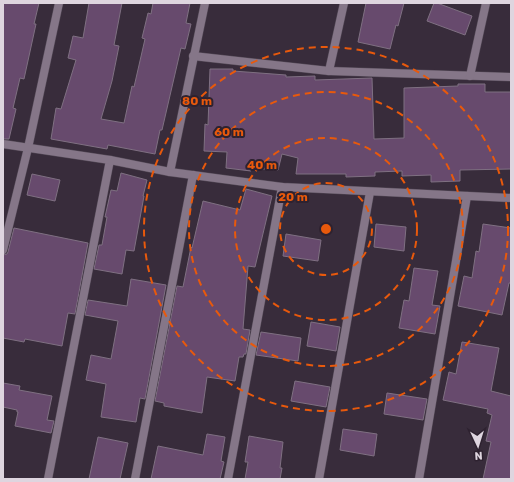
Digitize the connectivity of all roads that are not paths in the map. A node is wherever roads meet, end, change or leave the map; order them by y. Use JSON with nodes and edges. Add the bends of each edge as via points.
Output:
{"nodes":[{"id":1,"x":59,"y":3,"type":"edge"},
{"id":2,"x":205,"y":3,"type":"edge"},
{"id":3,"x":344,"y":3,"type":"edge"},
{"id":4,"x":486,"y":3,"type":"edge"},
{"id":5,"x":193,"y":56,"type":"junction"},
{"id":6,"x":329,"y":71,"type":"junction"},
{"id":7,"x":470,"y":76,"type":"junction"},
{"id":8,"x":511,"y":77,"type":"edge"},
{"id":9,"x":3,"y":144,"type":"edge"},
{"id":10,"x":28,"y":148,"type":"junction"},
{"id":11,"x":110,"y":160,"type":"junction"},
{"id":12,"x":170,"y":172,"type":"junction"},
{"id":13,"x":193,"y":175,"type":"junction"},
{"id":14,"x":282,"y":187,"type":"junction"},
{"id":15,"x":370,"y":192,"type":"junction"},
{"id":16,"x":467,"y":196,"type":"junction"},
{"id":17,"x":511,"y":198,"type":"edge"},
{"id":18,"x":3,"y":250,"type":"edge"},
{"id":19,"x":48,"y":479,"type":"edge"},
{"id":20,"x":135,"y":479,"type":"edge"},
{"id":21,"x":228,"y":479,"type":"edge"},
{"id":22,"x":319,"y":479,"type":"edge"},
{"id":23,"x":419,"y":479,"type":"edge"}],
"edges":[{"from":1,"to":10,"type":"street"},
{"from":2,"to":5,"type":"street"},
{"from":3,"to":6,"type":"street"},
{"from":4,"to":7,"type":"street"},
{"from":5,"to":6,"type":"street"},
{"from":5,"to":12,"type":"street"},
{"from":6,"to":7,"type":"street"},
{"from":7,"to":8,"type":"street"},
{"from":9,"to":10,"type":"street"},
{"from":10,"to":11,"type":"street"},
{"from":10,"to":18,"type":"street"},
{"from":11,"to":12,"type":"street"},
{"from":11,"to":19,"type":"street"},
{"from":12,"to":13,"type":"street"},
{"from":13,"to":14,"type":"street"},
{"from":13,"to":20,"type":"street"},
{"from":14,"to":15,"type":"street"},
{"from":14,"to":21,"type":"street"},
{"from":15,"to":16,"type":"street"},
{"from":15,"to":22,"type":"street"},
{"from":16,"to":17,"type":"street"},
{"from":16,"to":23,"type":"street"}]}
